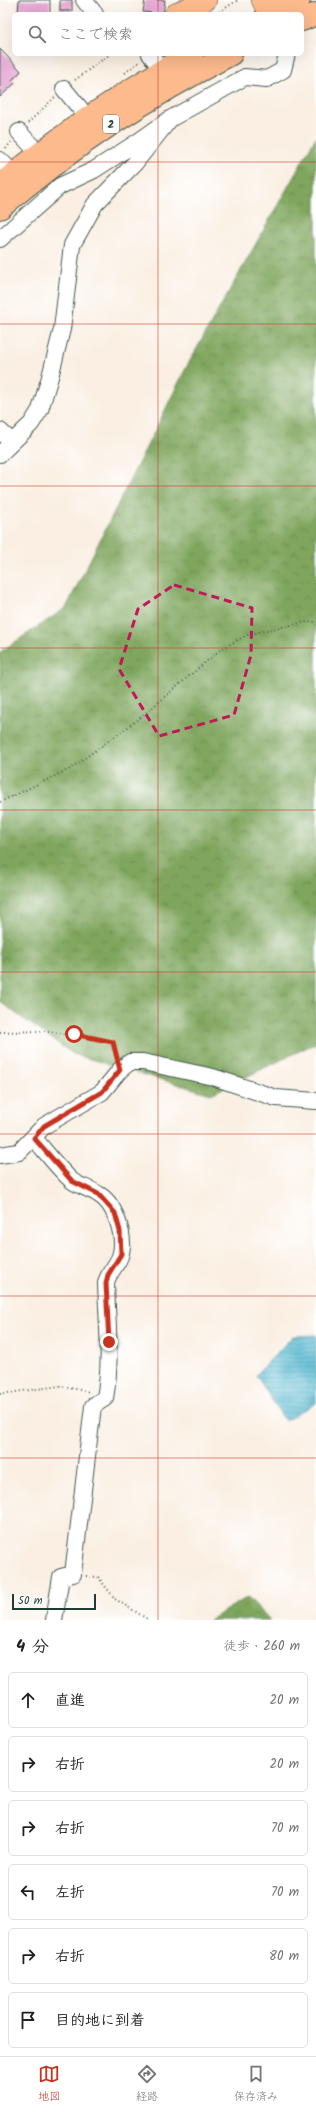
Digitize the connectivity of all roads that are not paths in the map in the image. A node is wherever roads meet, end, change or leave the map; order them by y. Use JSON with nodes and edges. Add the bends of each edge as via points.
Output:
{"nodes":[{"id":1,"x":84,"y":0,"type":"edge"},
{"id":2,"x":206,"y":0,"type":"edge"},
{"id":3,"x":299,"y":0,"type":"edge"},
{"id":4,"x":266,"y":10,"type":"edge"},
{"id":5,"x":93,"y":12,"type":"edge"},
{"id":6,"x":179,"y":12,"type":"edge"},
{"id":7,"x":316,"y":14,"type":"edge"},
{"id":8,"x":304,"y":19,"type":"edge"},
{"id":9,"x":183,"y":56,"type":"edge"},
{"id":10,"x":227,"y":56,"type":"edge"},
{"id":11,"x":286,"y":56,"type":"edge"},
{"id":12,"x":156,"y":62,"type":"edge"},
{"id":13,"x":64,"y":89,"type":"road end"},
{"id":14,"x":88,"y":118,"type":"junction"},
{"id":15,"x":170,"y":119,"type":"junction"},
{"id":16,"x":19,"y":132,"type":"road end"},
{"id":17,"x":39,"y":154,"type":"junction"},
{"id":18,"x":5,"y":168,"type":"edge"},
{"id":19,"x":0,"y":208,"type":"edge"},
{"id":20,"x":0,"y":239,"type":"edge"},
{"id":21,"x":0,"y":431,"type":"edge"},
{"id":22,"x":12,"y":442,"type":"junction"},
{"id":23,"x":0,"y":454,"type":"edge"},
{"id":24,"x":316,"y":1102,"type":"edge"},
{"id":25,"x":34,"y":1138,"type":"junction"},
{"id":26,"x":0,"y":1155,"type":"edge"},
{"id":27,"x":54,"y":1620,"type":"edge"}],
"edges":[{"from":1,"to":5,"type":"street"},
{"from":2,"to":6,"type":"main road"},
{"from":3,"to":4,"type":"highway"},
{"from":7,"to":8,"type":"highway"},
{"from":9,"to":12,"type":"highway","number":"2"},
{"from":10,"to":19,"type":"highway","number":"2","via":[[132,110],[72,150]]},
{"from":11,"to":15,"type":"street","via":[[283,70],[267,79],[245,77]]},
{"from":12,"to":14,"type":"highway","number":"2"},
{"from":13,"to":14,"type":"street"},
{"from":14,"to":17,"type":"highway","number":"2"},
{"from":15,"to":20,"type":"street","via":[[94,170],[60,186]]},
{"from":15,"to":22,"type":"street","via":[[135,163],[95,204],[72,244],[62,329],[40,410],[31,424]]},
{"from":16,"to":17,"type":"street"},
{"from":17,"to":18,"type":"highway","number":"2"},
{"from":21,"to":22,"type":"street"},
{"from":22,"to":23,"type":"street"},
{"from":24,"to":25,"type":"street","via":[[276,1098],[213,1077],[143,1062],[130,1062],[102,1092],[44,1126]]},
{"from":25,"to":26,"type":"street","via":[[19,1152]]},
{"from":25,"to":27,"type":"street","via":[[72,1181],[98,1194],[115,1213],[120,1231],[121,1254],[106,1283],[109,1361],[104,1398],[93,1406],[73,1574],[61,1577]]}]}
